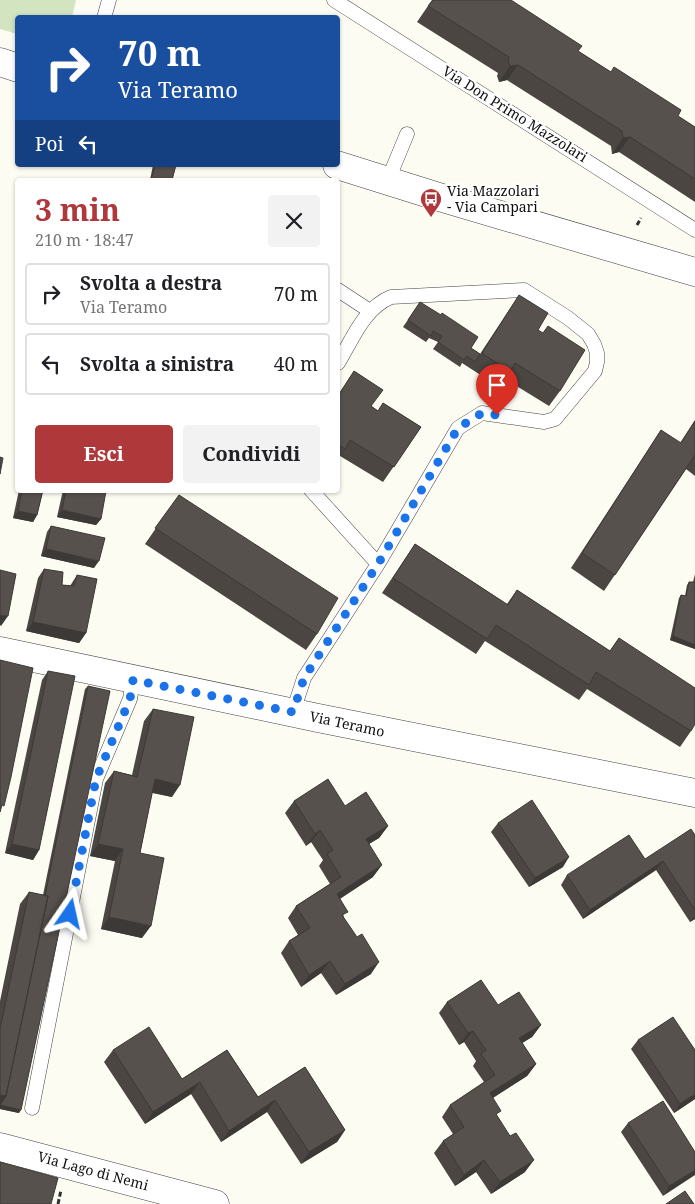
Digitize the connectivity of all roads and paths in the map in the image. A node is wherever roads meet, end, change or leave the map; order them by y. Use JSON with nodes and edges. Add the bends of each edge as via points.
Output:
{"nodes":[{"id":1,"x":108,"y":0,"type":"edge"},
{"id":2,"x":334,"y":0,"type":"edge"},
{"id":3,"x":105,"y":15,"type":"edge"},
{"id":4,"x":0,"y":62,"type":"edge"},
{"id":5,"x":15,"y":67,"type":"edge"},
{"id":6,"x":407,"y":134,"type":"dead end"},
{"id":7,"x":340,"y":166,"type":"edge"},
{"id":8,"x":388,"y":180,"type":"junction"},
{"id":9,"x":695,"y":230,"type":"edge"},
{"id":10,"x":695,"y":272,"type":"edge"},
{"id":11,"x":340,"y":291,"type":"edge"},
{"id":12,"x":370,"y":310,"type":"junction"},
{"id":13,"x":340,"y":361,"type":"edge"},
{"id":14,"x":314,"y":493,"type":"edge"},
{"id":15,"x":378,"y":564,"type":"junction"},
{"id":16,"x":0,"y":652,"type":"edge"},
{"id":17,"x":133,"y":680,"type":"junction"},
{"id":18,"x":293,"y":712,"type":"junction"},
{"id":19,"x":695,"y":793,"type":"edge"},
{"id":20,"x":32,"y":1108,"type":"dead end"},
{"id":21,"x":0,"y":1146,"type":"edge"},
{"id":22,"x":150,"y":1196,"type":"edge"},
{"id":23,"x":215,"y":1204,"type":"edge"}],
"edges":[{"from":1,"to":3,"type":"lane"},
{"from":2,"to":9,"type":"lane","name":"Via Don Primo Mazzolari"},
{"from":4,"to":5,"type":"street"},
{"from":6,"to":8,"type":"lane"},
{"from":7,"to":8,"type":"street"},
{"from":8,"to":10,"type":"street"},
{"from":11,"to":12,"type":"lane"},
{"from":12,"to":13,"type":"lane"},
{"from":12,"to":15,"type":"lane","via":[[391,297],[524,290],[588,334],[597,353],[595,371],[555,419],[544,422],[482,413],[458,428]]},
{"from":14,"to":15,"type":"lane"},
{"from":15,"to":18,"type":"lane","via":[[342,610],[304,678]]},
{"from":16,"to":17,"type":"street","name":"Via Teramo"},
{"from":17,"to":18,"type":"street","name":"Via Teramo"},
{"from":17,"to":20,"type":"lane","via":[[130,699],[96,779]]},
{"from":18,"to":19,"type":"street","name":"Via Teramo"},
{"from":21,"to":22,"type":"street","name":"Via Lago di Nemi"},
{"from":22,"to":23,"type":"street","name":"Via Lago di Nemi"}]}
